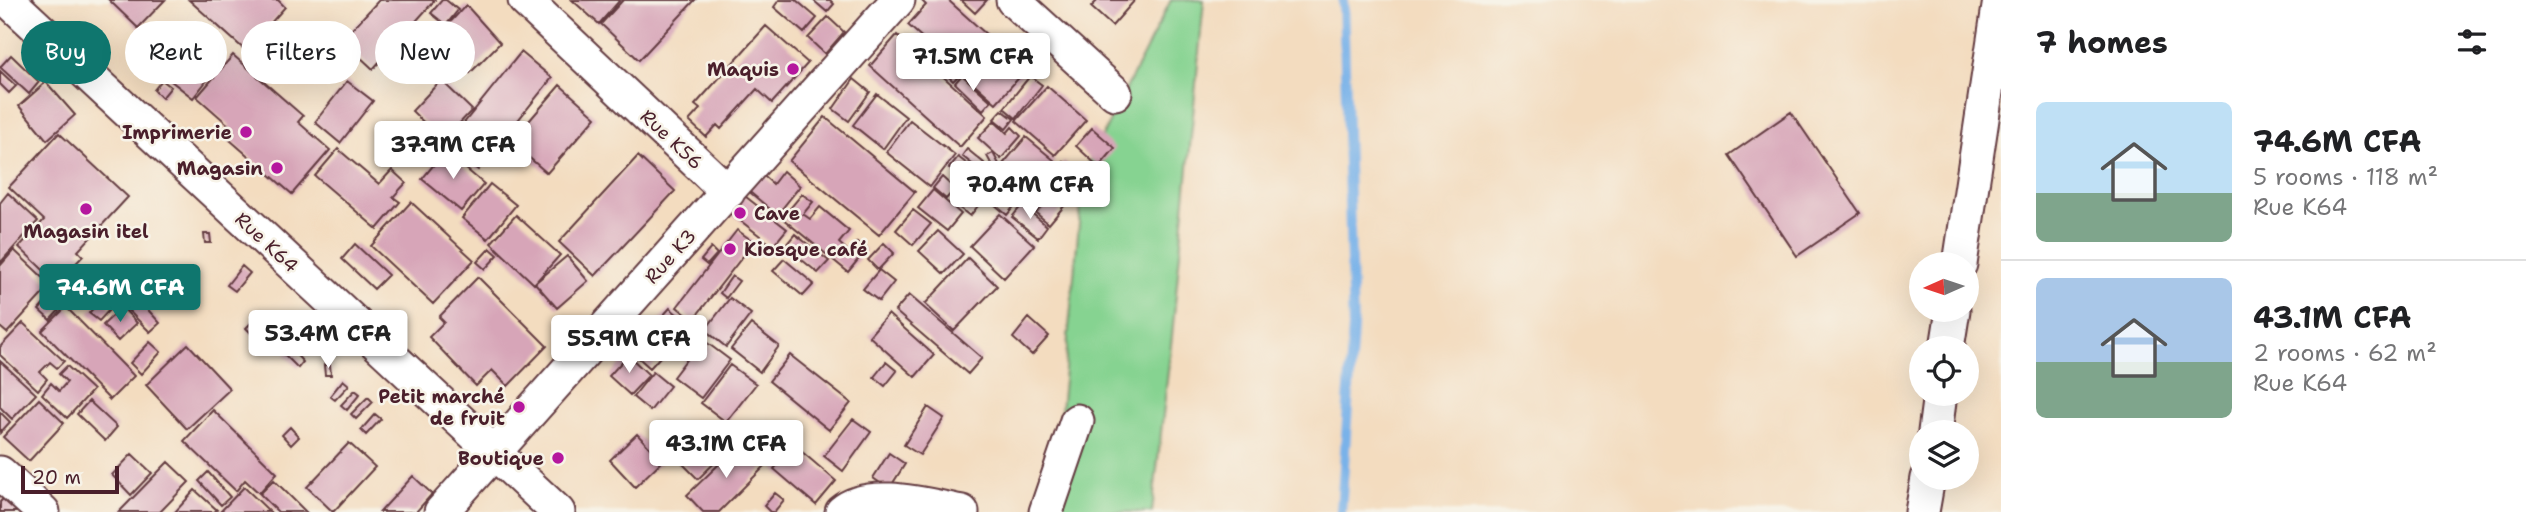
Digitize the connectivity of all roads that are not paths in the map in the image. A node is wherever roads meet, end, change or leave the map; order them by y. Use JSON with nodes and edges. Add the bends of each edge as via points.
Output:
{"nodes":[{"id":1,"x":8,"y":0,"type":"edge"},
{"id":2,"x":525,"y":0,"type":"edge"},
{"id":3,"x":898,"y":0,"type":"edge"},
{"id":4,"x":1013,"y":0,"type":"edge"},
{"id":5,"x":2000,"y":0,"type":"edge"},
{"id":6,"x":1115,"y":93,"type":"dead end"},
{"id":7,"x":728,"y":191,"type":"junction"},
{"id":8,"x":1962,"y":252,"type":"edge"},
{"id":9,"x":1077,"y":421,"type":"dead end"},
{"id":10,"x":493,"y":453,"type":"junction"},
{"id":11,"x":0,"y":472,"type":"edge"},
{"id":12,"x":1926,"y":490,"type":"edge"},
{"id":13,"x":43,"y":512,"type":"edge"},
{"id":14,"x":441,"y":512,"type":"edge"},
{"id":15,"x":558,"y":512,"type":"edge"},
{"id":16,"x":842,"y":512,"type":"edge"},
{"id":17,"x":962,"y":512,"type":"edge"},
{"id":18,"x":1046,"y":512,"type":"edge"},
{"id":19,"x":1922,"y":512,"type":"edge"}],
"edges":[{"from":1,"to":10,"type":"street","name":"Rue K64"},
{"from":2,"to":7,"type":"street","name":"Rue K56"},
{"from":3,"to":7,"type":"street","name":"Rue K3"},
{"from":4,"to":6,"type":"street"},
{"from":5,"to":8,"type":"street"},
{"from":7,"to":10,"type":"street","name":"Rue K3"},
{"from":9,"to":18,"type":"street"},
{"from":10,"to":14,"type":"street","name":"Rue K3"},
{"from":10,"to":15,"type":"street","name":"Rue K64"},
{"from":11,"to":13,"type":"street"},
{"from":12,"to":19,"type":"street"},
{"from":16,"to":17,"type":"street","via":[[864,501],[896,500]]}]}
